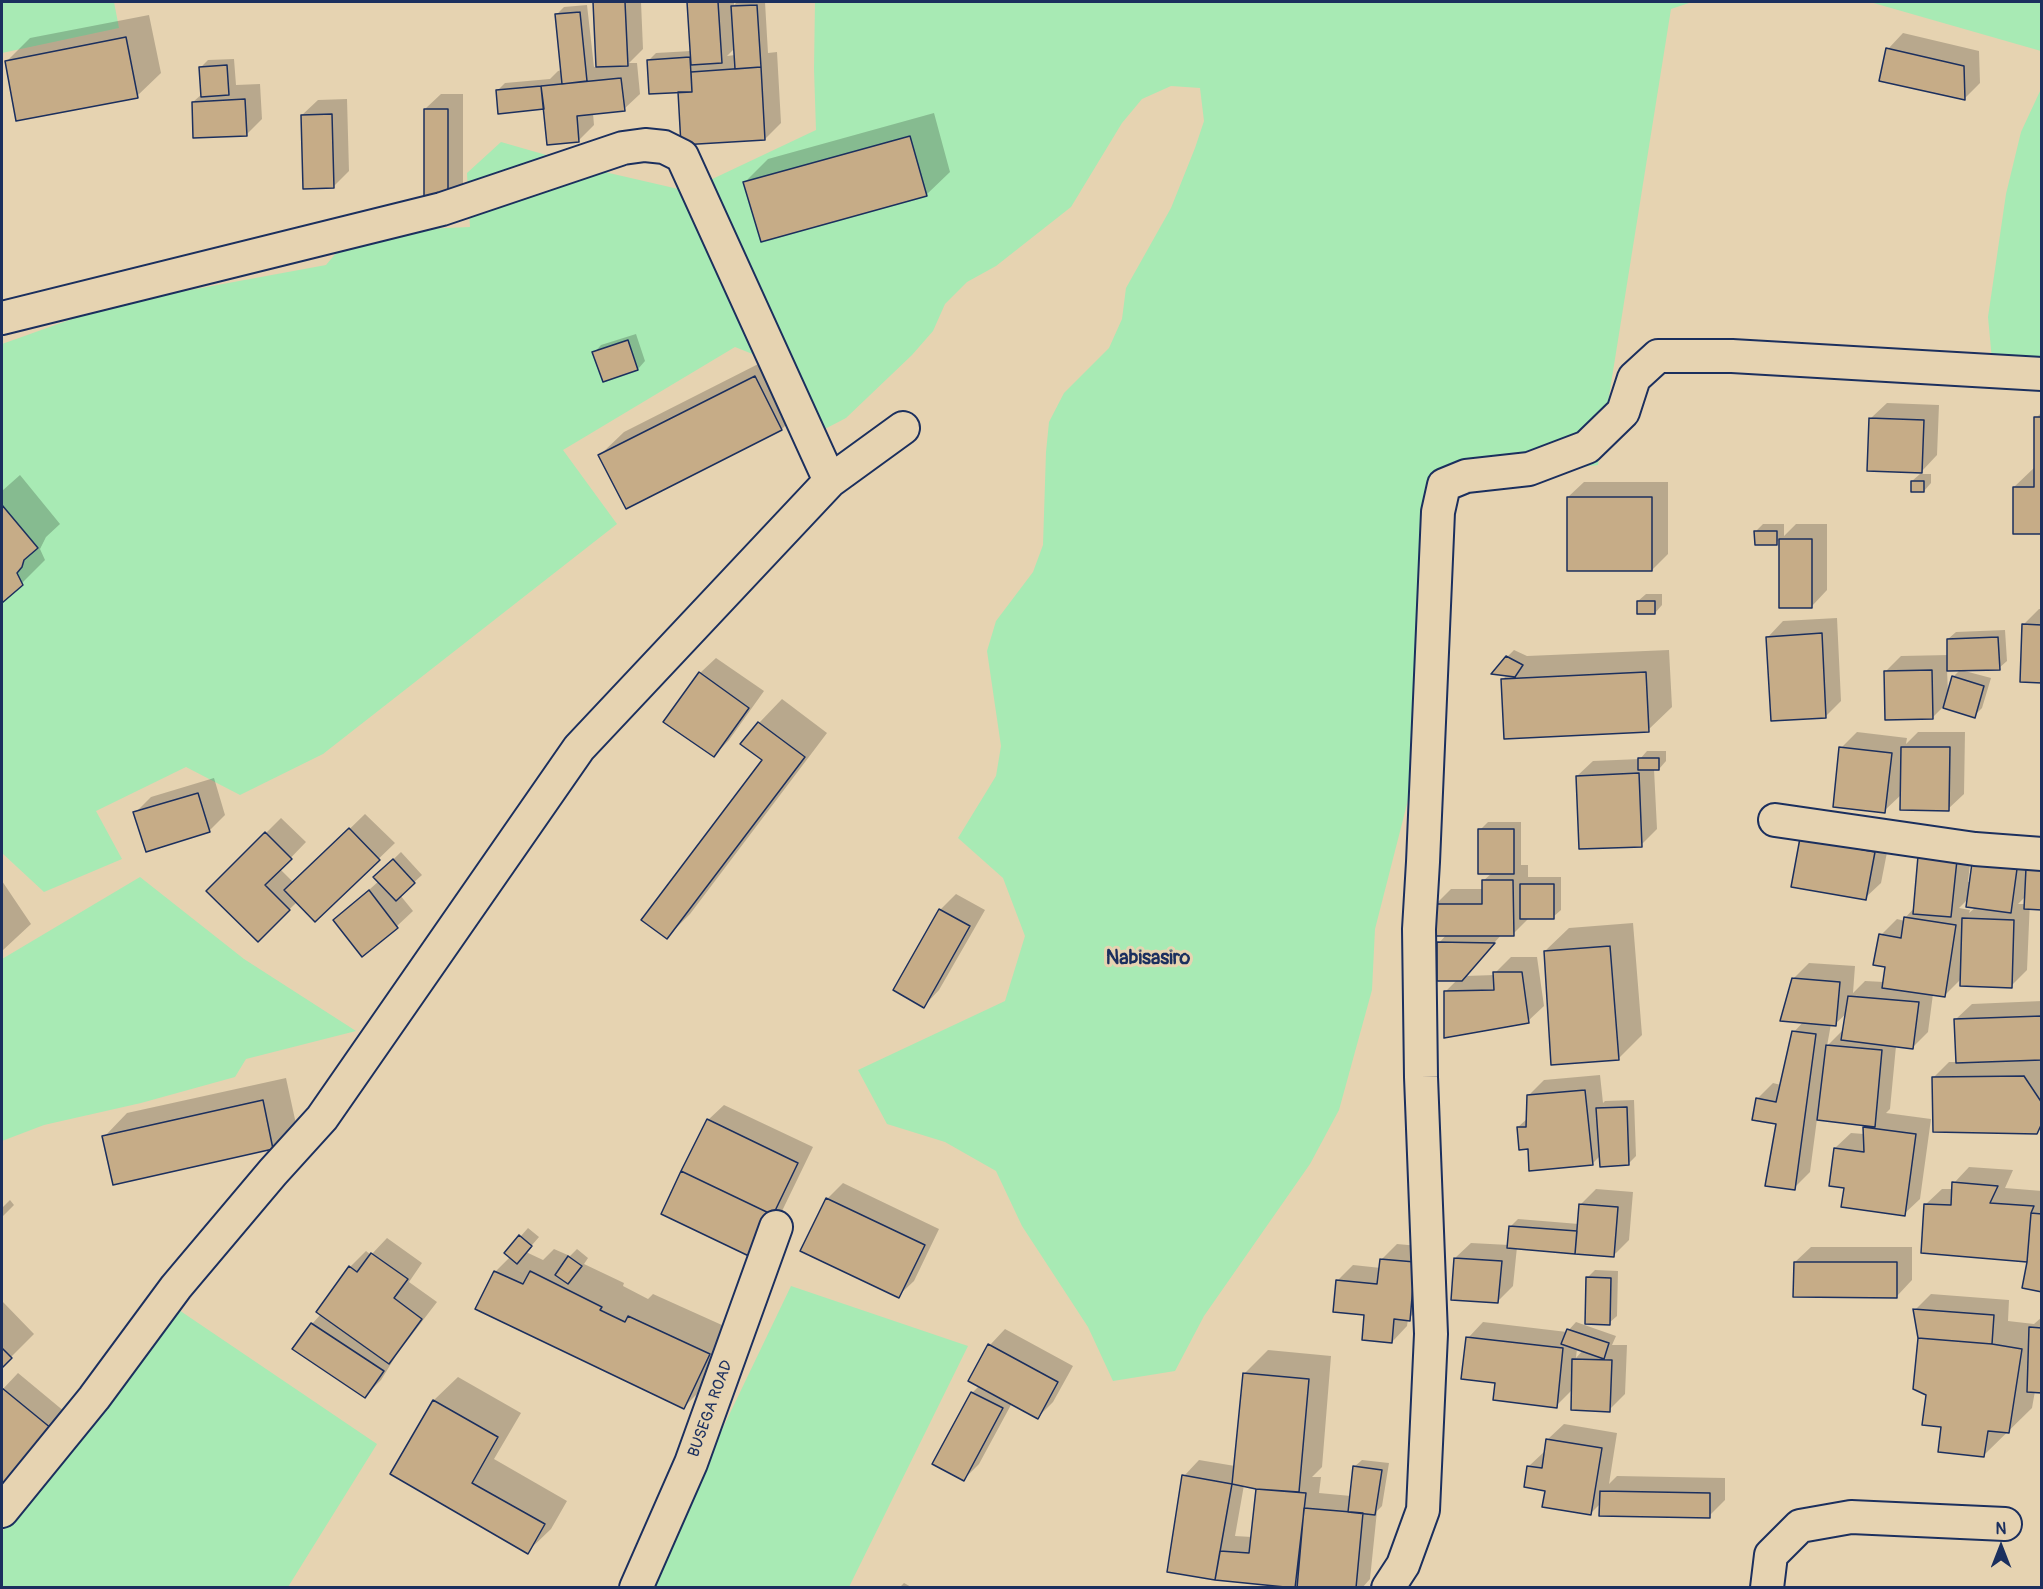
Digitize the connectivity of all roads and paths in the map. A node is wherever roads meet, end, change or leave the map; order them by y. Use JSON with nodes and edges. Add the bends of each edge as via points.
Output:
{"nodes":[{"id":1,"x":2,"y":318,"type":"edge"},
{"id":2,"x":2042,"y":374,"type":"edge"},
{"id":3,"x":903,"y":428,"type":"dead end"},
{"id":4,"x":830,"y":481,"type":"junction"},
{"id":5,"x":1775,"y":820,"type":"dead end"},
{"id":6,"x":2042,"y":854,"type":"edge"},
{"id":7,"x":776,"y":1227,"type":"dead end"},
{"id":8,"x":2,"y":1511,"type":"edge"},
{"id":9,"x":2005,"y":1524,"type":"dead end"},
{"id":10,"x":636,"y":1587,"type":"edge"},
{"id":11,"x":1389,"y":1587,"type":"edge"},
{"id":12,"x":1767,"y":1587,"type":"edge"}],
"edges":[{"from":1,"to":4,"type":"street","via":[[442,209],[623,148],[664,147],[682,156]]},
{"from":2,"to":11,"type":"street","via":[[1732,356],[1658,356],[1634,378],[1623,412],[1587,447],[1529,468],[1466,476],[1444,485],[1438,512],[1419,929],[1431,1334],[1423,1510],[1403,1565]]},
{"from":3,"to":4,"type":"street"},
{"from":4,"to":8,"type":"street","via":[[579,748],[322,1118],[176,1287],[94,1398]]},
{"from":5,"to":6,"type":"street","via":[[1975,849]]},
{"from":7,"to":10,"type":"street","name":"BUSEGA ROAD","via":[[691,1463]]},
{"from":9,"to":12,"type":"street","via":[[1851,1517],[1800,1526],[1771,1556]]}]}
